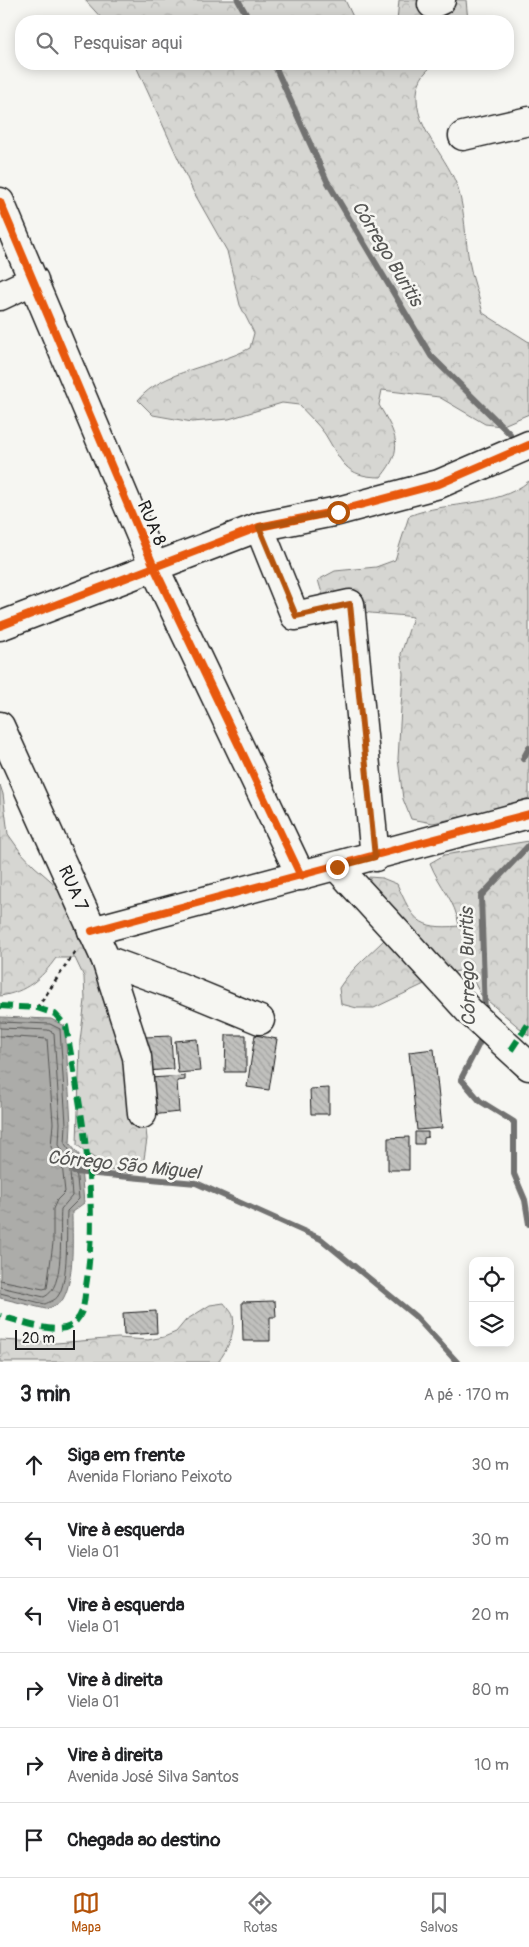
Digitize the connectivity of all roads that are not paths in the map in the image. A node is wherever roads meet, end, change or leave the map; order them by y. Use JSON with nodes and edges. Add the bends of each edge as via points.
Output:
{"nodes":[{"id":1,"x":529,"y":121,"type":"edge"},
{"id":2,"x":463,"y":136,"type":"dead end"},
{"id":3,"x":0,"y":202,"type":"edge"},
{"id":4,"x":34,"y":280,"type":"junction"},
{"id":5,"x":0,"y":296,"type":"edge"},
{"id":6,"x":529,"y":445,"type":"edge"},
{"id":7,"x":259,"y":527,"type":"junction"},
{"id":8,"x":154,"y":567,"type":"junction"},
{"id":9,"x":0,"y":626,"type":"edge"},
{"id":10,"x":0,"y":726,"type":"edge"},
{"id":11,"x":529,"y":814,"type":"edge"},
{"id":12,"x":375,"y":857,"type":"junction"},
{"id":13,"x":337,"y":867,"type":"junction"},
{"id":14,"x":300,"y":876,"type":"junction"},
{"id":15,"x":92,"y":931,"type":"junction"},
{"id":16,"x":106,"y":960,"type":"junction"},
{"id":17,"x":260,"y":1020,"type":"dead end"},
{"id":18,"x":529,"y":1066,"type":"edge"},
{"id":19,"x":142,"y":1114,"type":"dead end"}],
"edges":[{"from":1,"to":2,"type":"street"},
{"from":3,"to":4,"type":"street","name":"RUA 8"},
{"from":4,"to":5,"type":"street"},
{"from":4,"to":8,"type":"street","name":"RUA 8"},
{"from":6,"to":7,"type":"street","via":[[439,484],[338,512]]},
{"from":7,"to":8,"type":"street"},
{"from":7,"to":12,"type":"street","via":[[296,616],[350,604]]},
{"from":8,"to":9,"type":"street"},
{"from":8,"to":14,"type":"street","name":"RUA 8"},
{"from":10,"to":15,"type":"street","name":"RUA 7"},
{"from":11,"to":12,"type":"street"},
{"from":12,"to":13,"type":"street"},
{"from":13,"to":14,"type":"street"},
{"from":13,"to":18,"type":"street","via":[[469,1011]]},
{"from":14,"to":15,"type":"street"},
{"from":15,"to":16,"type":"street","name":"RUA 7"},
{"from":16,"to":17,"type":"street","via":[[180,986]]},
{"from":16,"to":19,"type":"street","name":"RUA 7","via":[[137,1057]]}]}
